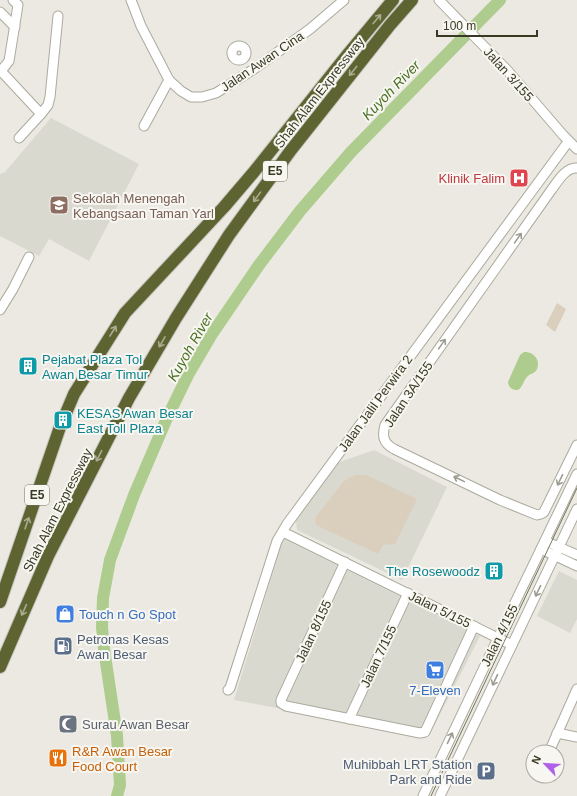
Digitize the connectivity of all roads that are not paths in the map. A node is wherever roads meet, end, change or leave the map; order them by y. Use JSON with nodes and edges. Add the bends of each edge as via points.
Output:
{"nodes":[{"id":1,"x":13,"y":0,"type":"edge"},
{"id":2,"x":131,"y":0,"type":"edge"},
{"id":3,"x":344,"y":0,"type":"edge"},
{"id":4,"x":393,"y":0,"type":"edge"},
{"id":5,"x":412,"y":0,"type":"edge"},
{"id":6,"x":439,"y":0,"type":"edge"},
{"id":7,"x":0,"y":12,"type":"edge"},
{"id":8,"x":58,"y":16,"type":"dead end"},
{"id":9,"x":15,"y":27,"type":"junction"},
{"id":10,"x":245,"y":58,"type":"dead end"},
{"id":11,"x":254,"y":69,"type":"junction"},
{"id":12,"x":0,"y":71,"type":"edge"},
{"id":13,"x":169,"y":80,"type":"junction"},
{"id":14,"x":41,"y":114,"type":"junction"},
{"id":15,"x":144,"y":126,"type":"dead end"},
{"id":16,"x":19,"y":138,"type":"dead end"},
{"id":17,"x":568,"y":142,"type":"junction"},
{"id":18,"x":577,"y":148,"type":"edge"},
{"id":19,"x":577,"y":168,"type":"edge"},
{"id":20,"x":29,"y":258,"type":"dead end"},
{"id":21,"x":0,"y":310,"type":"edge"},
{"id":22,"x":66,"y":413,"type":"dead end"},
{"id":23,"x":60,"y":427,"type":"dead end"},
{"id":24,"x":577,"y":445,"type":"edge"},
{"id":25,"x":577,"y":474,"type":"edge"},
{"id":26,"x":577,"y":509,"type":"edge"},
{"id":27,"x":283,"y":532,"type":"junction"},
{"id":28,"x":543,"y":545,"type":"junction"},
{"id":29,"x":557,"y":551,"type":"junction"},
{"id":30,"x":577,"y":555,"type":"edge"},
{"id":31,"x":345,"y":562,"type":"junction"},
{"id":32,"x":577,"y":566,"type":"edge"},
{"id":33,"x":408,"y":594,"type":"junction"},
{"id":34,"x":0,"y":602,"type":"edge"},
{"id":35,"x":474,"y":626,"type":"junction"},
{"id":36,"x":498,"y":638,"type":"junction"},
{"id":37,"x":512,"y":645,"type":"junction"},
{"id":38,"x":0,"y":667,"type":"edge"},
{"id":39,"x":577,"y":689,"type":"edge"},
{"id":40,"x":228,"y":690,"type":"dead end"},
{"id":41,"x":349,"y":719,"type":"junction"},
{"id":42,"x":557,"y":733,"type":"junction"},
{"id":43,"x":577,"y":737,"type":"edge"},
{"id":44,"x":552,"y":744,"type":"edge"},
{"id":45,"x":423,"y":796,"type":"edge"},
{"id":46,"x":440,"y":796,"type":"edge"}],
"edges":[{"from":1,"to":9,"type":"street","via":[[18,5]]},
{"from":2,"to":13,"type":"street","name":"Jalan Awan Cina","via":[[141,26]]},
{"from":3,"to":11,"type":"street","name":"Jalan Awan Cina","via":[[310,29]]},
{"from":22,"to":4,"type":"highway","name":"Shah Alam Expressway","number":"E5","one_way":true,"via":[[74,394],[125,313],[234,196]]},
{"from":5,"to":38,"type":"highway","name":"Shah Alam Expressway","number":"E5","one_way":true,"via":[[291,150],[229,235],[176,318],[129,398],[48,556]]},
{"from":6,"to":17,"type":"street","name":"Jalan 3/155","via":[[508,70]]},
{"from":7,"to":9,"type":"street"},
{"from":8,"to":14,"type":"street","via":[[50,97],[48,106]]},
{"from":9,"to":12,"type":"street","via":[[9,61]]},
{"from":10,"to":11,"type":"street"},
{"from":11,"to":13,"type":"street","name":"Jalan Awan Cina","via":[[216,93],[202,97],[191,97]]},
{"from":12,"to":14,"type":"street"},
{"from":13,"to":15,"type":"street"},
{"from":14,"to":16,"type":"street"},
{"from":17,"to":18,"type":"street","name":"Jalan 3/155"},
{"from":17,"to":27,"type":"street","name":"Jalan Jalil Perwira 2"},
{"from":24,"to":19,"type":"street","name":"Jalan 3A/155","one_way":true,"via":[[544,512],[537,515],[394,449],[387,445],[383,433],[385,424],[552,189],[565,173],[574,167]]},
{"from":20,"to":21,"type":"street"},
{"from":34,"to":23,"type":"highway","name":"Shah Alam Expressway","number":"E5","one_way":true},
{"from":25,"to":28,"type":"street","name":"Jalan 4/155"},
{"from":26,"to":29,"type":"street","name":"Jalan 4/155"},
{"from":27,"to":31,"type":"street","name":"Jalan 5/155"},
{"from":27,"to":40,"type":"street","name":"Jalan Jalil Perwira 2","via":[[277,541]]},
{"from":28,"to":29,"type":"street"},
{"from":28,"to":36,"type":"street","name":"Jalan 4/155"},
{"from":29,"to":30,"type":"street"},
{"from":29,"to":32,"type":"street"},
{"from":29,"to":37,"type":"street","name":"Jalan 4/155","one_way":true},
{"from":31,"to":33,"type":"street","name":"Jalan 5/155"},
{"from":31,"to":41,"type":"street","name":"Jalan 8/155","via":[[281,700],[286,706]]},
{"from":33,"to":35,"type":"street","name":"Jalan 5/155"},
{"from":33,"to":41,"type":"street","name":"Jalan 7/155"},
{"from":35,"to":36,"type":"street","name":"Jalan 5/155"},
{"from":35,"to":41,"type":"street","via":[[425,732]]},
{"from":36,"to":37,"type":"street","name":"Jalan 5/155"},
{"from":45,"to":36,"type":"street","name":"Jalan 4/155","one_way":true},
{"from":37,"to":46,"type":"street","name":"Jalan 4/155","one_way":true},
{"from":39,"to":42,"type":"street"},
{"from":42,"to":43,"type":"street"},
{"from":42,"to":44,"type":"street"}]}
